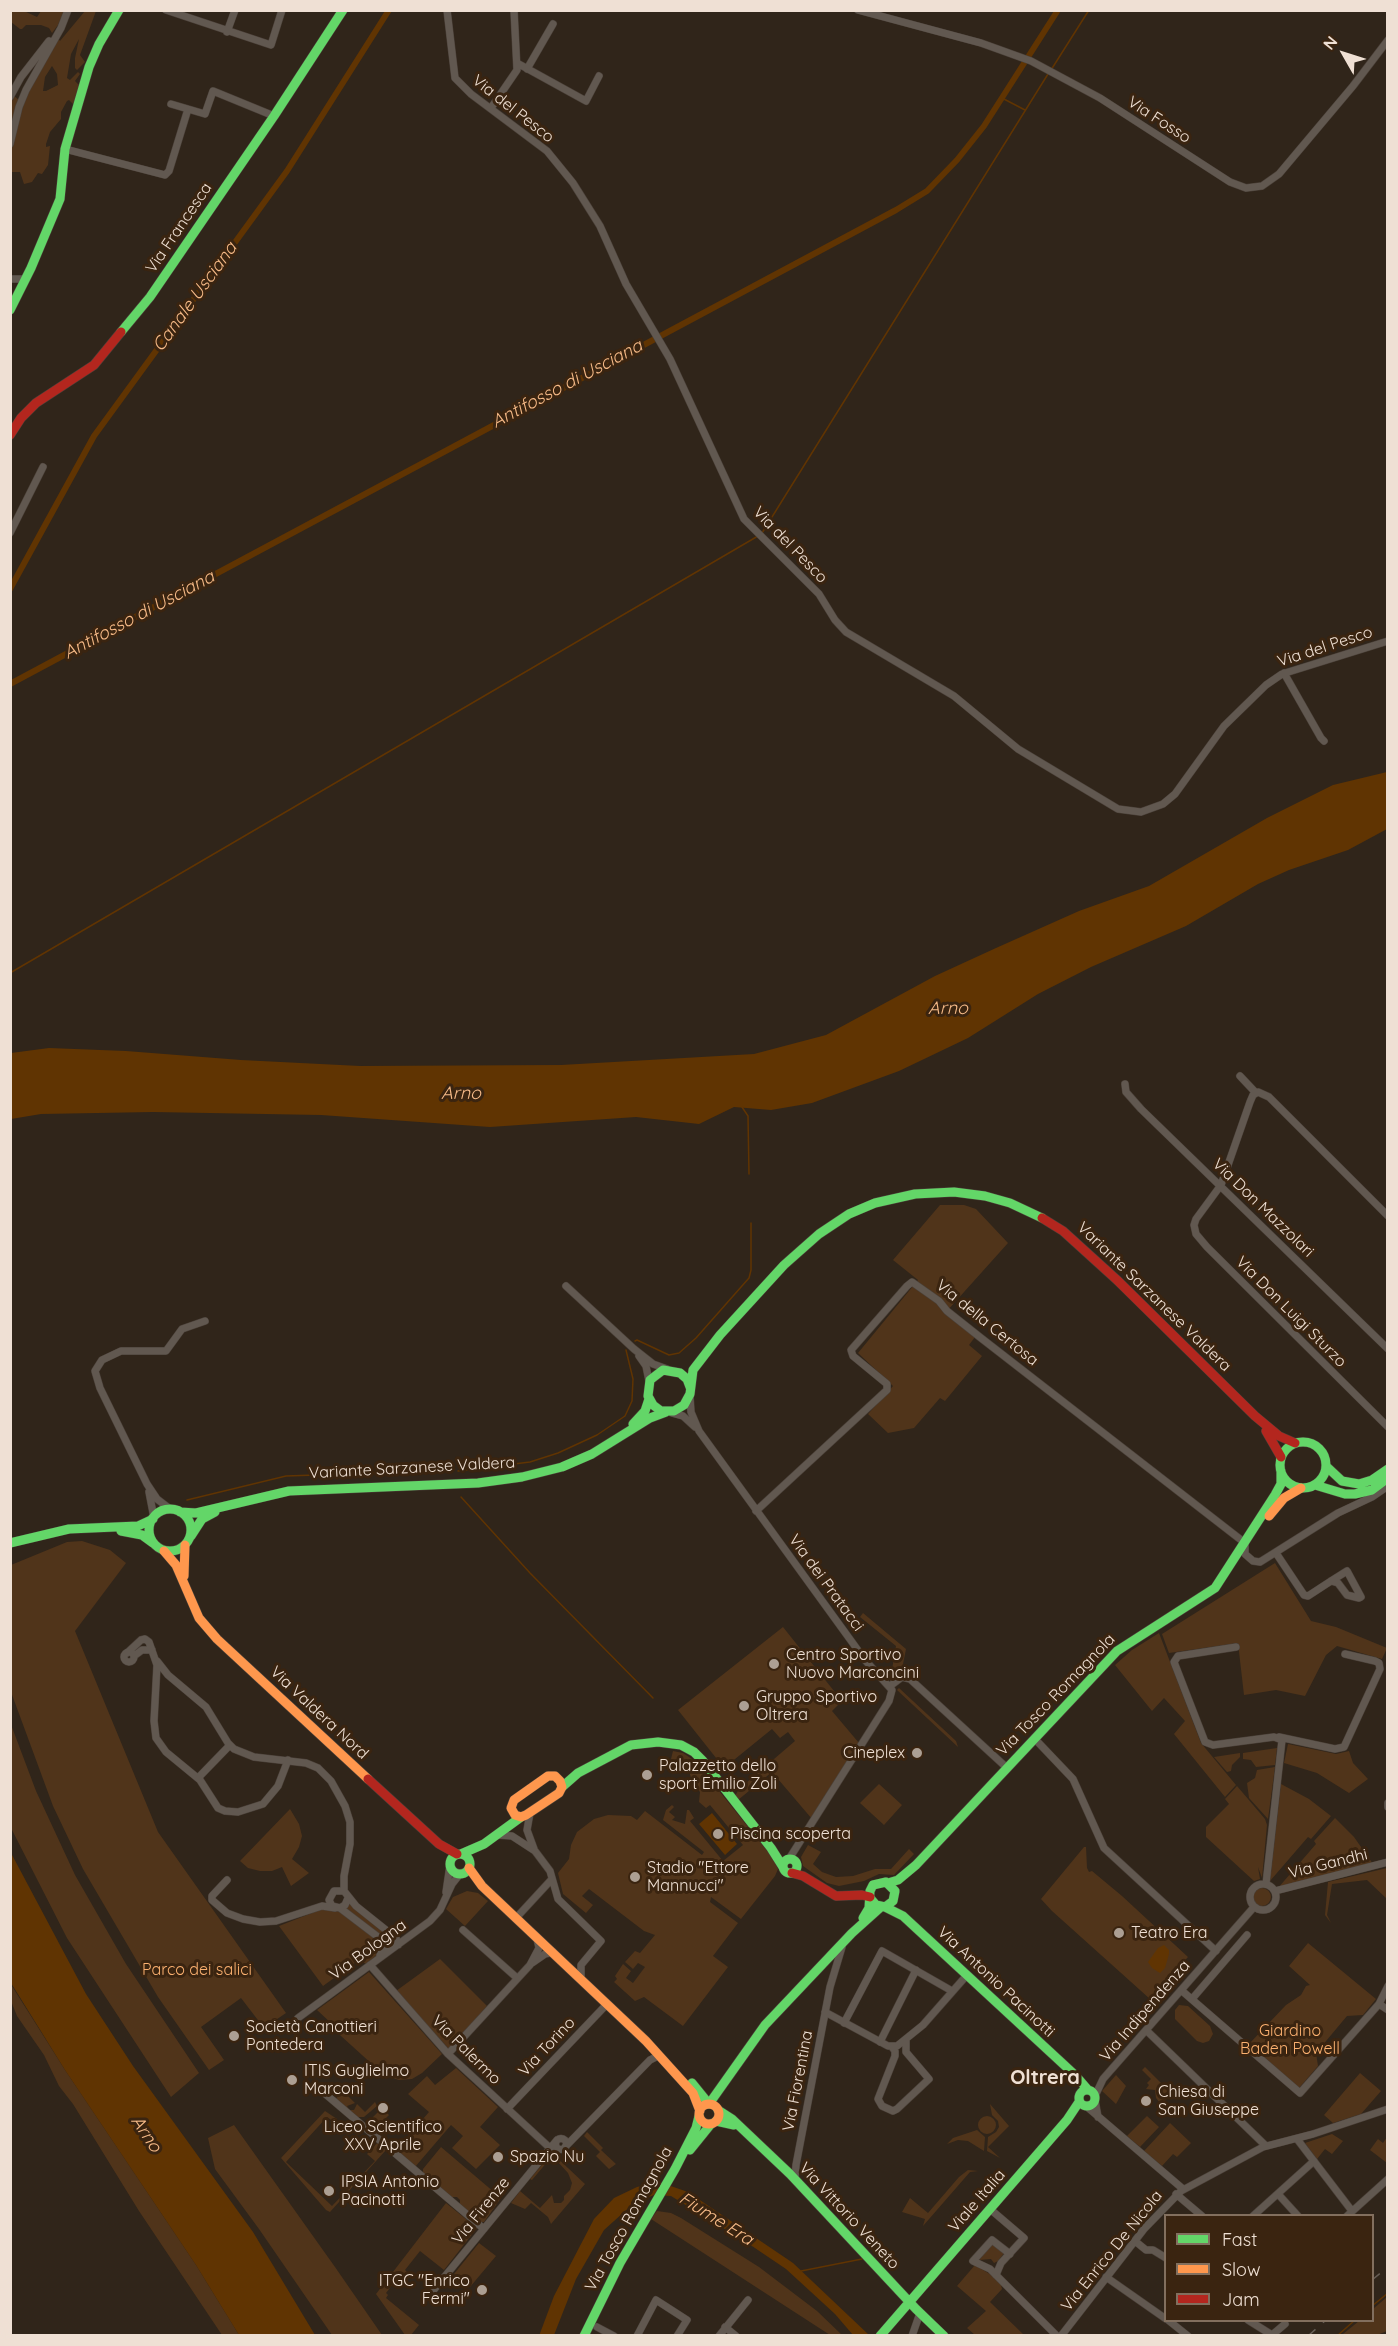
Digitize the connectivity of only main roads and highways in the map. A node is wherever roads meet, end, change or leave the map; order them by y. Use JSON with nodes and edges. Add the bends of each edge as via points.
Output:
{"nodes":[{"id":1,"x":119,"y":10,"type":"edge"},
{"id":2,"x":343,"y":10,"type":"edge"},
{"id":3,"x":10,"y":310,"type":"edge"},
{"id":4,"x":10,"y":435,"type":"edge"},
{"id":5,"x":720,"y":1335,"type":"junction"},
{"id":6,"x":668,"y":1369,"type":"junction"},
{"id":7,"x":690,"y":1390,"type":"junction"},
{"id":8,"x":649,"y":1399,"type":"junction"},
{"id":9,"x":668,"y":1412,"type":"junction"},
{"id":10,"x":1255,"y":1416,"type":"junction"},
{"id":11,"x":622,"y":1435,"type":"junction"},
{"id":12,"x":1295,"y":1443,"type":"junction"},
{"id":13,"x":1281,"y":1457,"type":"junction"},
{"id":14,"x":1327,"y":1467,"type":"junction"},
{"id":15,"x":1388,"y":1469,"type":"edge"},
{"id":16,"x":1281,"y":1471,"type":"junction"},
{"id":17,"x":1388,"y":1479,"type":"edge"},
{"id":18,"x":1315,"y":1485,"type":"junction"},
{"id":19,"x":1301,"y":1488,"type":"junction"},
{"id":20,"x":232,"y":1504,"type":"junction"},
{"id":21,"x":175,"y":1510,"type":"junction"},
{"id":22,"x":153,"y":1518,"type":"junction"},
{"id":23,"x":108,"y":1528,"type":"junction"},
{"id":24,"x":187,"y":1542,"type":"junction"},
{"id":25,"x":10,"y":1543,"type":"edge"},
{"id":26,"x":1245,"y":1543,"type":"junction"},
{"id":27,"x":154,"y":1544,"type":"junction"},
{"id":28,"x":164,"y":1551,"type":"junction"},
{"id":29,"x":188,"y":1596,"type":"junction"},
{"id":30,"x":578,"y":1773,"type":"junction"},
{"id":31,"x":555,"y":1776,"type":"junction"},
{"id":32,"x":562,"y":1787,"type":"junction"},
{"id":33,"x":511,"y":1808,"type":"junction"},
{"id":34,"x":526,"y":1815,"type":"junction"},
{"id":35,"x":495,"y":1836,"type":"junction"},
{"id":36,"x":439,"y":1844,"type":"junction"},
{"id":37,"x":459,"y":1854,"type":"junction"},
{"id":38,"x":450,"y":1864,"type":"junction"},
{"id":39,"x":916,"y":1865,"type":"junction"},
{"id":40,"x":465,"y":1871,"type":"junction"},
{"id":41,"x":888,"y":1883,"type":"junction"},
{"id":42,"x":873,"y":1885,"type":"junction"},
{"id":43,"x":829,"y":1892,"type":"junction"},
{"id":44,"x":870,"y":1898,"type":"junction"},
{"id":45,"x":895,"y":1898,"type":"junction"},
{"id":46,"x":883,"y":1907,"type":"junction"},
{"id":47,"x":903,"y":1916,"type":"junction"},
{"id":48,"x":849,"y":1937,"type":"junction"},
{"id":49,"x":646,"y":2041,"type":"junction"},
{"id":50,"x":1087,"y":2098,"type":"joint"},
{"id":51,"x":713,"y":2107,"type":"junction"},
{"id":52,"x":699,"y":2114,"type":"junction"},
{"id":53,"x":713,"y":2122,"type":"junction"},
{"id":54,"x":741,"y":2130,"type":"junction"},
{"id":55,"x":675,"y":2169,"type":"junction"},
{"id":56,"x":909,"y":2302,"type":"junction"},
{"id":57,"x":940,"y":2334,"type":"edge"},
{"id":58,"x":584,"y":2336,"type":"edge"},
{"id":59,"x":880,"y":2336,"type":"edge"}],
"edges":[{"from":1,"to":3,"type":"main road","via":[[89,67],[65,149],[60,199]]},
{"from":2,"to":4,"type":"main road","name":"Via Francesca","via":[[150,297],[85,373],[36,403]]},
{"from":5,"to":6,"type":"main road","name":"Variante Sarzanese Valdera","via":[[690,1362]]},
{"from":5,"to":7,"type":"main road","name":"Variante Sarzanese Valdera","via":[[694,1368]]},
{"from":5,"to":10,"type":"main road","name":"Variante Sarzanese Valdera","via":[[799,1250],[849,1214],[915,1194],[979,1195],[1035,1214],[1075,1241]]},
{"from":6,"to":7,"type":"main road","via":[[683,1375]]},
{"from":6,"to":8,"type":"main road","via":[[655,1374],[649,1384]]},
{"from":7,"to":9,"type":"main road","via":[[684,1405]]},
{"from":8,"to":9,"type":"main road","via":[[655,1407]]},
{"from":8,"to":11,"type":"main road","name":"Variante Sarzanese Valdera","via":[[643,1414]]},
{"from":9,"to":11,"type":"main road","name":"Variante Sarzanese Valdera"},
{"from":10,"to":12,"type":"main road","via":[[1282,1438]]},
{"from":10,"to":13,"type":"main road"},
{"from":11,"to":20,"type":"main road","name":"Variante Sarzanese Valdera","via":[[576,1461],[522,1477],[478,1483],[304,1490]]},
{"from":12,"to":13,"type":"main road"},
{"from":12,"to":14,"type":"main road","via":[[1307,1441],[1318,1446]]},
{"from":13,"to":16,"type":"main road"},
{"from":14,"to":15,"type":"main road","via":[[1342,1481],[1359,1484]]},
{"from":14,"to":18,"type":"main road"},
{"from":16,"to":19,"type":"main road","via":[[1288,1483]]},
{"from":16,"to":26,"type":"main road","name":"Via Tosco Romagnola","via":[[1280,1487]]},
{"from":17,"to":18,"type":"main road","via":[[1372,1490],[1355,1494]]},
{"from":18,"to":19,"type":"main road"},
{"from":19,"to":26,"type":"main road","via":[[1284,1498]]},
{"from":20,"to":21,"type":"main road","name":"Variante Sarzanese Valdera","via":[[196,1513]]},
{"from":20,"to":24,"type":"main road","name":"Variante Sarzanese Valdera","via":[[205,1517]]},
{"from":21,"to":22,"type":"main road","via":[[159,1512]]},
{"from":21,"to":24,"type":"main road","via":[[187,1517],[190,1525]]},
{"from":22,"to":23,"type":"main road","via":[[138,1526]]},
{"from":22,"to":27,"type":"main road","via":[[149,1531]]},
{"from":23,"to":25,"type":"main road","via":[[69,1529]]},
{"from":23,"to":27,"type":"main road","via":[[141,1535]]},
{"from":24,"to":28,"type":"main road","via":[[175,1551]]},
{"from":24,"to":29,"type":"main road","via":[[183,1565]]},
{"from":26,"to":39,"type":"main road","name":"Via Tosco Romagnola","via":[[1212,1590],[1117,1651]]},
{"from":27,"to":28,"type":"main road"},
{"from":28,"to":29,"type":"main road","via":[[176,1565]]},
{"from":29,"to":36,"type":"main road","name":"Via Valdera Nord","via":[[202,1623],[217,1639]]},
{"from":30,"to":31,"type":"main road"},
{"from":30,"to":32,"type":"main road"},
{"from":30,"to":43,"type":"main road","via":[[636,1744],[681,1745],[700,1758],[771,1848]]},
{"from":31,"to":32,"type":"main road"},
{"from":31,"to":33,"type":"main road","via":[[545,1777],[515,1798]]},
{"from":32,"to":34,"type":"main road"},
{"from":33,"to":34,"type":"main road","via":[[515,1815]]},
{"from":33,"to":35,"type":"main road"},
{"from":34,"to":35,"type":"main road"},
{"from":35,"to":37,"type":"main road"},
{"from":35,"to":40,"type":"main road"},
{"from":36,"to":37,"type":"main road","name":"Via Valdera Nord"},
{"from":36,"to":38,"type":"main road","name":"Via Valdera Nord"},
{"from":37,"to":38,"type":"main road"},
{"from":37,"to":40,"type":"main road","name":"Via Valdera Nord","via":[[468,1858]]},
{"from":38,"to":40,"type":"main road","name":"Via Valdera Nord","via":[[453,1872]]},
{"from":39,"to":41,"type":"main road","name":"Via Tosco Romagnola"},
{"from":39,"to":45,"type":"main road","name":"Via Tosco Romagnola"},
{"from":40,"to":49,"type":"main road","name":"Via Vittorio Veneto"},
{"from":41,"to":42,"type":"main road"},
{"from":41,"to":45,"type":"main road"},
{"from":42,"to":43,"type":"main road"},
{"from":42,"to":44,"type":"main road"},
{"from":43,"to":44,"type":"main road"},
{"from":44,"to":46,"type":"main road"},
{"from":44,"to":48,"type":"main road","via":[[867,1911]]},
{"from":45,"to":46,"type":"main road"},
{"from":45,"to":47,"type":"main road","name":"Via Antonio Pacinotti"},
{"from":46,"to":47,"type":"main road","name":"Via Antonio Pacinotti"},
{"from":46,"to":48,"type":"main road"},
{"from":47,"to":50,"type":"main road","name":"Via Antonio Pacinotti","via":[[1069,2070]]},
{"from":48,"to":51,"type":"main road","via":[[781,2011]]},
{"from":49,"to":51,"type":"main road","name":"Via Vittorio Veneto"},
{"from":49,"to":52,"type":"main road","name":"Via Vittorio Veneto","via":[[693,2093]]},
{"from":50,"to":56,"type":"main road","name":"Viale Italia"},
{"from":51,"to":52,"type":"main road","via":[[703,2106]]},
{"from":51,"to":53,"type":"main road","via":[[718,2117]]},
{"from":51,"to":54,"type":"main road","name":"Via Vittorio Veneto"},
{"from":52,"to":53,"type":"main road","via":[[703,2122]]},
{"from":52,"to":55,"type":"main road","name":"Via Tosco Romagnola"},
{"from":53,"to":54,"type":"main road","name":"Via Vittorio Veneto","via":[[728,2122]]},
{"from":53,"to":55,"type":"main road","name":"Via Tosco Romagnola"},
{"from":54,"to":56,"type":"main road","name":"Via Vittorio Veneto","via":[[795,2179]]},
{"from":55,"to":58,"type":"main road","name":"Via Tosco Romagnola","via":[[606,2288]]},
{"from":56,"to":57,"type":"main road","name":"Via Vittorio Veneto"},
{"from":56,"to":59,"type":"main road"}]}
